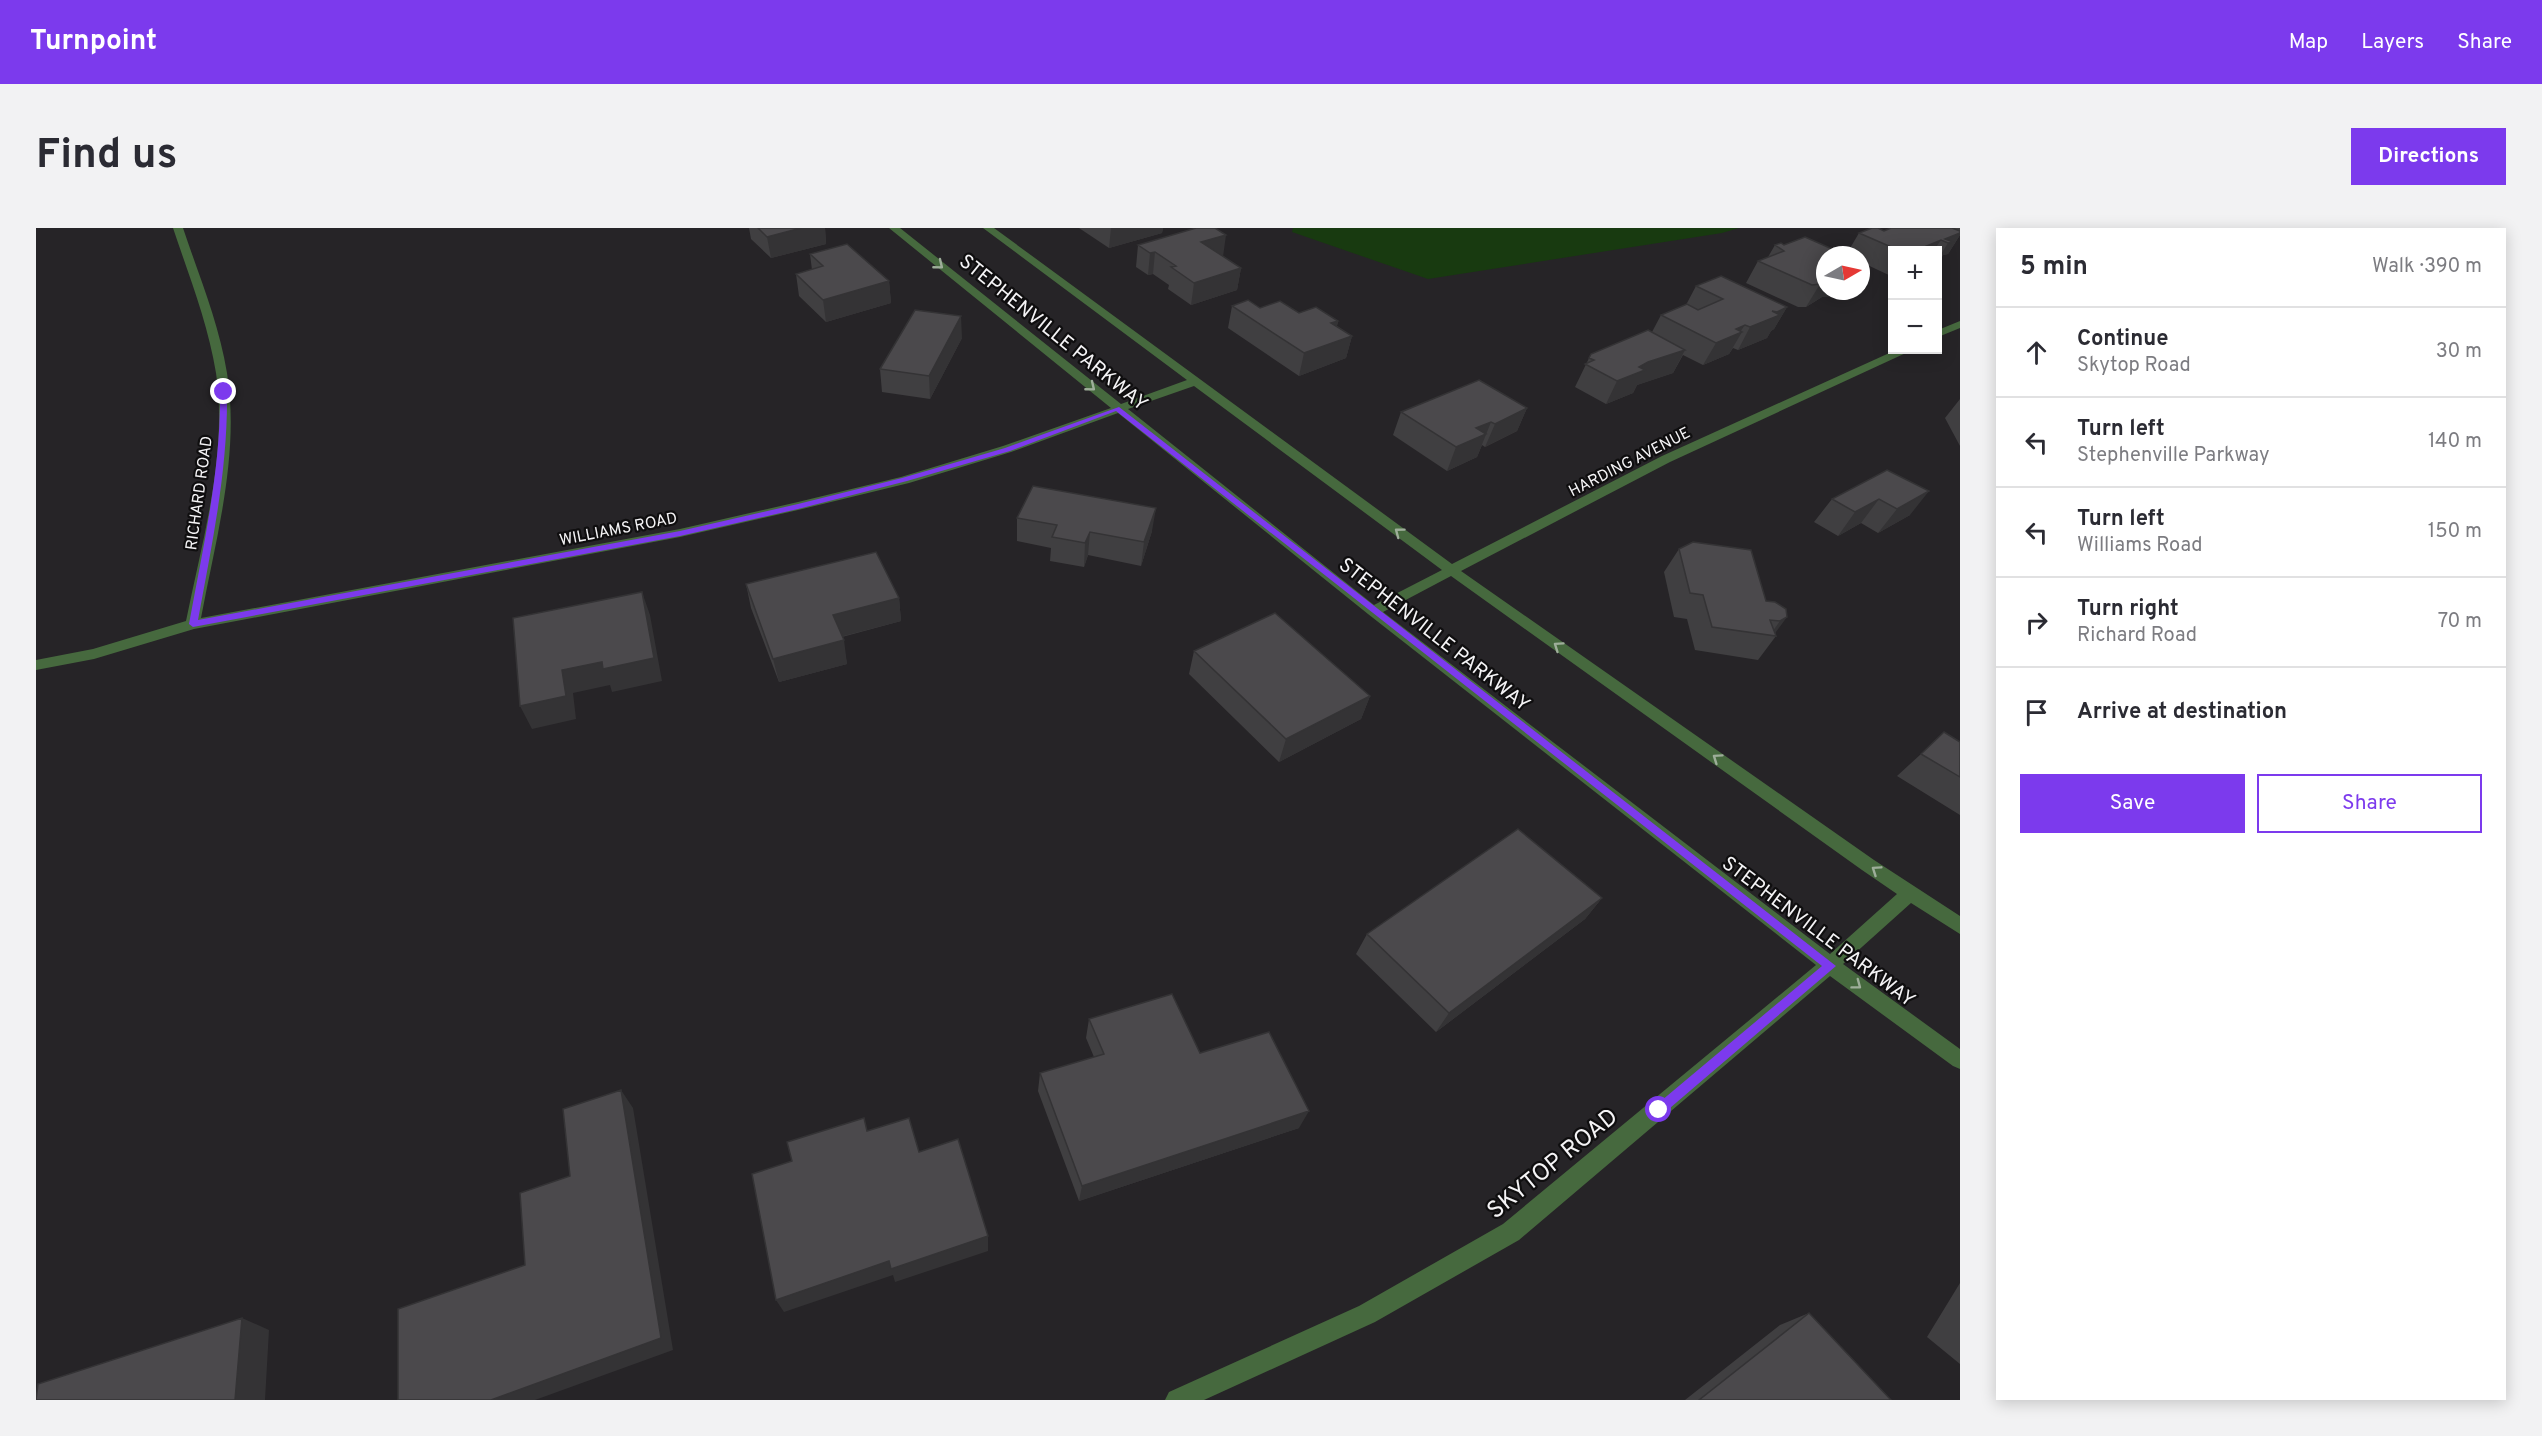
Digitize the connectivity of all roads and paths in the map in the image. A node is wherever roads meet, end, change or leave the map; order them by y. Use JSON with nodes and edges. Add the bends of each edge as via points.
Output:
{"nodes":[{"id":1,"x":178,"y":228,"type":"edge"},
{"id":2,"x":894,"y":228,"type":"edge"},
{"id":3,"x":988,"y":228,"type":"edge"},
{"id":4,"x":1957,"y":328,"type":"edge"},
{"id":5,"x":1942,"y":333,"type":"edge"},
{"id":6,"x":1895,"y":354,"type":"edge"},
{"id":7,"x":1196,"y":381,"type":"junction"},
{"id":8,"x":1116,"y":408,"type":"junction"},
{"id":9,"x":1451,"y":570,"type":"junction"},
{"id":10,"x":1373,"y":611,"type":"junction"},
{"id":11,"x":193,"y":624,"type":"junction"},
{"id":12,"x":36,"y":665,"type":"edge"},
{"id":13,"x":1910,"y":893,"type":"junction"},
{"id":14,"x":1960,"y":926,"type":"edge"},
{"id":15,"x":1830,"y":966,"type":"junction"},
{"id":16,"x":1960,"y":1060,"type":"edge"},
{"id":17,"x":1178,"y":1400,"type":"edge"}],
"edges":[{"from":1,"to":11,"type":"street","name":"RICHARD ROAD","via":[[214,341],[224,392],[220,482]]},
{"from":2,"to":8,"type":"street","name":"STEPHENVILLE PARKWAY","one_way":true},
{"from":3,"to":7,"type":"street","name":"STEPHENVILLE PARKWAY"},
{"from":4,"to":5,"type":"street"},
{"from":6,"to":9,"type":"street","name":"HARDING AVENUE","via":[[1666,459]]},
{"from":7,"to":8,"type":"street","name":"WILLIAMS ROAD"},
{"from":9,"to":7,"type":"street","name":"STEPHENVILLE PARKWAY","one_way":true},
{"from":8,"to":10,"type":"street","name":"STEPHENVILLE PARKWAY"},
{"from":8,"to":11,"type":"street","name":"WILLIAMS ROAD","via":[[1007,449],[798,506],[680,533]]},
{"from":9,"to":10,"type":"street","name":"HARDING AVENUE"},
{"from":13,"to":9,"type":"street","name":"STEPHENVILLE PARKWAY","one_way":true},
{"from":10,"to":15,"type":"street","name":"STEPHENVILLE PARKWAY"},
{"from":11,"to":12,"type":"street","name":"WILLIAMS ROAD","via":[[94,654]]},
{"from":13,"to":14,"type":"street","name":"STEPHENVILLE PARKWAY"},
{"from":13,"to":15,"type":"street","name":"SKYTOP ROAD"},
{"from":15,"to":16,"type":"street","name":"STEPHENVILLE PARKWAY","one_way":true},
{"from":15,"to":17,"type":"street","name":"SKYTOP ROAD","via":[[1511,1232],[1367,1314]]}]}
